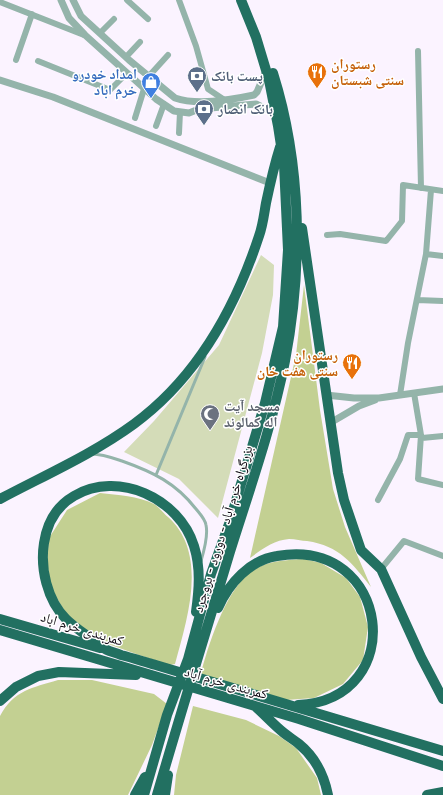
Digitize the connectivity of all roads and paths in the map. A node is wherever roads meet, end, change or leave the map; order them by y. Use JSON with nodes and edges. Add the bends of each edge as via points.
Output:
{"nodes":[{"id":1,"x":61,"y":0,"type":"edge"},
{"id":2,"x":73,"y":0,"type":"edge"},
{"id":3,"x":127,"y":0,"type":"edge"},
{"id":4,"x":179,"y":0,"type":"edge"},
{"id":5,"x":241,"y":0,"type":"edge"},
{"id":6,"x":247,"y":0,"type":"edge"},
{"id":7,"x":0,"y":2,"type":"edge"},
{"id":8,"x":64,"y":8,"type":"junction"},
{"id":9,"x":32,"y":14,"type":"junction"},
{"id":10,"x":114,"y":19,"type":"dead end"},
{"id":11,"x":148,"y":19,"type":"dead end"},
{"id":12,"x":100,"y":33,"type":"junction"},
{"id":13,"x":85,"y":35,"type":"junction"},
{"id":14,"x":140,"y":42,"type":"dead end"},
{"id":15,"x":418,"y":51,"type":"dead end"},
{"id":16,"x":168,"y":55,"type":"dead end"},
{"id":17,"x":127,"y":59,"type":"junction"},
{"id":18,"x":16,"y":60,"type":"dead end"},
{"id":19,"x":38,"y":61,"type":"dead end"},
{"id":20,"x":125,"y":71,"type":"junction"},
{"id":21,"x":266,"y":71,"type":"junction"},
{"id":22,"x":149,"y":76,"type":"junction"},
{"id":23,"x":0,"y":80,"type":"edge"},
{"id":24,"x":144,"y":89,"type":"junction"},
{"id":25,"x":223,"y":99,"type":"junction"},
{"id":26,"x":164,"y":104,"type":"junction"},
{"id":27,"x":180,"y":112,"type":"junction"},
{"id":28,"x":276,"y":114,"type":"junction"},
{"id":29,"x":135,"y":118,"type":"dead end"},
{"id":30,"x":156,"y":126,"type":"dead end"},
{"id":31,"x":179,"y":133,"type":"dead end"},
{"id":32,"x":281,"y":144,"type":"junction"},
{"id":33,"x":292,"y":166,"type":"junction"},
{"id":34,"x":270,"y":183,"type":"junction"},
{"id":35,"x":421,"y":188,"type":"junction"},
{"id":36,"x":431,"y":190,"type":"junction"},
{"id":37,"x":443,"y":191,"type":"edge"},
{"id":38,"x":326,"y":235,"type":"dead end"},
{"id":39,"x":426,"y":254,"type":"junction"},
{"id":40,"x":443,"y":256,"type":"edge"},
{"id":41,"x":417,"y":300,"type":"junction"},
{"id":42,"x":443,"y":301,"type":"edge"},
{"id":43,"x":212,"y":340,"type":"junction"},
{"id":44,"x":443,"y":389,"type":"edge"},
{"id":45,"x":414,"y":394,"type":"junction"},
{"id":46,"x":400,"y":395,"type":"junction"},
{"id":47,"x":326,"y":396,"type":"junction"},
{"id":48,"x":379,"y":398,"type":"junction"},
{"id":49,"x":330,"y":423,"type":"junction"},
{"id":50,"x":443,"y":436,"type":"edge"},
{"id":51,"x":421,"y":437,"type":"junction"},
{"id":52,"x":85,"y":454,"type":"junction"},
{"id":53,"x":156,"y":475,"type":"junction"},
{"id":54,"x":443,"y":485,"type":"edge"},
{"id":55,"x":0,"y":499,"type":"edge"},
{"id":56,"x":378,"y":500,"type":"dead end"},
{"id":57,"x":443,"y":556,"type":"edge"},
{"id":58,"x":381,"y":569,"type":"junction"},
{"id":59,"x":199,"y":573,"type":"junction"},
{"id":60,"x":0,"y":619,"type":"edge"},
{"id":61,"x":0,"y":630,"type":"edge"},
{"id":62,"x":191,"y":648,"type":"junction"},
{"id":63,"x":194,"y":661,"type":"junction"},
{"id":64,"x":156,"y":665,"type":"junction"},
{"id":65,"x":154,"y":677,"type":"junction"},
{"id":66,"x":443,"y":699,"type":"edge"},
{"id":67,"x":0,"y":701,"type":"edge"},
{"id":68,"x":255,"y":705,"type":"junction"},
{"id":69,"x":294,"y":706,"type":"junction"},
{"id":70,"x":163,"y":731,"type":"junction"},
{"id":71,"x":176,"y":732,"type":"junction"},
{"id":72,"x":443,"y":751,"type":"edge"},
{"id":73,"x":443,"y":766,"type":"edge"},
{"id":74,"x":443,"y":792,"type":"edge"},
{"id":75,"x":135,"y":795,"type":"edge"},
{"id":76,"x":144,"y":795,"type":"edge"},
{"id":77,"x":157,"y":795,"type":"edge"},
{"id":78,"x":165,"y":795,"type":"edge"},
{"id":79,"x":328,"y":795,"type":"edge"},
{"id":80,"x":427,"y":795,"type":"edge"}],
"edges":[{"from":1,"to":8,"type":"street"},
{"from":2,"to":8,"type":"street"},
{"from":2,"to":12,"type":"street","via":[[81,16]]},
{"from":3,"to":11,"type":"street"},
{"from":4,"to":25,"type":"street","via":[[208,89]]},
{"from":5,"to":21,"type":"highway"},
{"from":6,"to":33,"type":"highway","name":"بزرگراه خرم آباد - دورود - بروجرد","via":[[278,87]]},
{"from":7,"to":9,"type":"street"},
{"from":8,"to":13,"type":"street","via":[[69,18]]},
{"from":9,"to":13,"type":"street"},
{"from":9,"to":18,"type":"street"},
{"from":10,"to":12,"type":"street"},
{"from":12,"to":17,"type":"street"},
{"from":13,"to":20,"type":"street"},
{"from":14,"to":17,"type":"street"},
{"from":15,"to":35,"type":"street"},
{"from":16,"to":22,"type":"street"},
{"from":17,"to":20,"type":"street"},
{"from":17,"to":22,"type":"street"},
{"from":19,"to":20,"type":"street","via":[[110,90]]},
{"from":20,"to":24,"type":"street"},
{"from":21,"to":25,"type":"street","via":[[254,95]]},
{"from":21,"to":28,"type":"highway"},
{"from":22,"to":25,"type":"street","via":[[175,98],[183,101]]},
{"from":23,"to":34,"type":"street","via":[[53,98]]},
{"from":24,"to":26,"type":"street"},
{"from":24,"to":29,"type":"street"},
{"from":26,"to":27,"type":"street"},
{"from":26,"to":30,"type":"street"},
{"from":27,"to":28,"type":"street","via":[[256,104]]},
{"from":27,"to":31,"type":"street"},
{"from":28,"to":32,"type":"highway"},
{"from":32,"to":34,"type":"highway"},
{"from":32,"to":62,"type":"highway","via":[[288,250],[282,327],[265,403],[229,524],[211,574]]},
{"from":33,"to":47,"type":"highway"},
{"from":33,"to":63,"type":"highway","name":"بزرگراه خرم آباد - دورود - بروجرد","via":[[297,254],[291,323],[284,363],[256,470]]},
{"from":34,"to":43,"type":"highway","via":[[260,234],[234,300]]},
{"from":35,"to":36,"type":"street"},
{"from":35,"to":38,"type":"street","via":[[403,184],[402,221],[386,240],[340,234]]},
{"from":36,"to":37,"type":"street"},
{"from":36,"to":39,"type":"street"},
{"from":39,"to":40,"type":"street"},
{"from":39,"to":41,"type":"street"},
{"from":41,"to":42,"type":"street"},
{"from":41,"to":46,"type":"street"},
{"from":43,"to":52,"type":"highway","via":[[164,398],[135,423]]},
{"from":43,"to":53,"type":"lane"},
{"from":44,"to":45,"type":"street"},
{"from":45,"to":46,"type":"street"},
{"from":45,"to":51,"type":"street"},
{"from":46,"to":48,"type":"street"},
{"from":47,"to":48,"type":"street"},
{"from":47,"to":49,"type":"highway"},
{"from":48,"to":49,"type":"street"},
{"from":49,"to":58,"type":"highway","via":[[344,500],[352,525],[361,550]]},
{"from":50,"to":51,"type":"street"},
{"from":51,"to":54,"type":"street","via":[[418,479]]},
{"from":51,"to":56,"type":"street","via":[[408,435],[400,459]]},
{"from":52,"to":53,"type":"lane","via":[[113,458]]},
{"from":52,"to":55,"type":"highway"},
{"from":53,"to":59,"type":"lane","via":[[179,490],[202,516],[206,525]]},
{"from":57,"to":58,"type":"street","via":[[404,541]]},
{"from":58,"to":66,"type":"highway"},
{"from":59,"to":62,"type":"highway"},
{"from":59,"to":64,"type":"highway","via":[[194,545],[182,522],[169,508],[140,491],[110,486],[88,489],[62,505],[46,528],[43,571],[50,595],[65,618],[107,650]]},
{"from":60,"to":64,"type":"highway","name":"کمربندی خرم اباد"},
{"from":61,"to":65,"type":"highway","name":"کمربندی خرم آباد"},
{"from":62,"to":63,"type":"highway"},
{"from":63,"to":69,"type":"highway","via":[[223,598],[246,570],[260,561],[290,553],[323,558],[358,583],[371,609],[374,626],[372,643],[368,660],[360,675],[348,687],[333,697],[317,703]]},
{"from":63,"to":70,"type":"highway","via":[[167,715]]},
{"from":63,"to":71,"type":"highway"},
{"from":64,"to":69,"type":"highway","name":"کمربندی خرم آباد"},
{"from":65,"to":67,"type":"highway","via":[[59,672],[38,676],[16,687]]},
{"from":65,"to":68,"type":"highway","name":"کمربندی خرم آباد"},
{"from":68,"to":73,"type":"highway","name":"کمربندی خرم آباد"},
{"from":68,"to":79,"type":"highway","via":[[308,753],[316,763]]},
{"from":69,"to":72,"type":"highway","name":"کمربندی خرم آباد"},
{"from":70,"to":75,"type":"highway","via":[[146,775]]},
{"from":70,"to":76,"type":"highway"},
{"from":71,"to":77,"type":"highway"},
{"from":71,"to":78,"type":"highway"},
{"from":74,"to":80,"type":"highway"}]}
